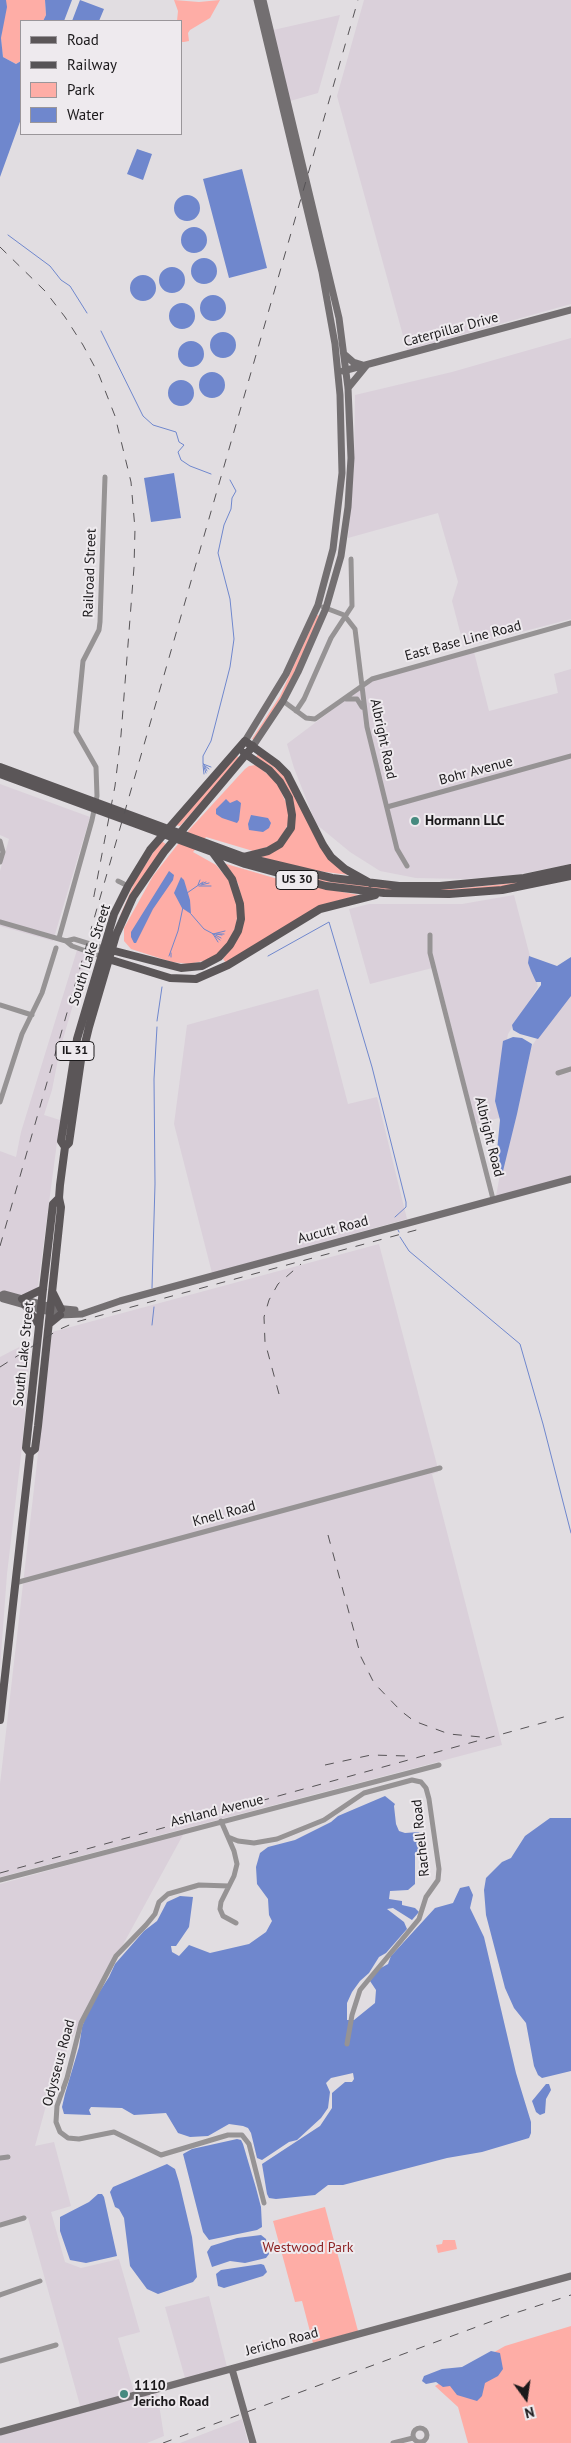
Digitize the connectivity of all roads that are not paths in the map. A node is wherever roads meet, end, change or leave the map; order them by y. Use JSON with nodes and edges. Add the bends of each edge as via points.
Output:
{"nodes":[{"id":1,"x":257,"y":0,"type":"edge"},
{"id":2,"x":263,"y":0,"type":"edge"},
{"id":3,"x":571,"y":310,"type":"edge"},
{"id":4,"x":345,"y":355,"type":"junction"},
{"id":5,"x":366,"y":366,"type":"junction"},
{"id":6,"x":346,"y":371,"type":"junction"},
{"id":7,"x":338,"y":372,"type":"junction"},
{"id":8,"x":348,"y":388,"type":"junction"},
{"id":9,"x":105,"y":477,"type":"dead end"},
{"id":10,"x":351,"y":559,"type":"dead end"},
{"id":11,"x":318,"y":605,"type":"junction"},
{"id":12,"x":326,"y":608,"type":"junction"},
{"id":13,"x":344,"y":615,"type":"junction"},
{"id":14,"x":571,"y":623,"type":"edge"},
{"id":15,"x":362,"y":684,"type":"junction"},
{"id":16,"x":283,"y":701,"type":"junction"},
{"id":17,"x":340,"y":701,"type":"junction"},
{"id":18,"x":296,"y":711,"type":"junction"},
{"id":19,"x":364,"y":711,"type":"junction"},
{"id":20,"x":245,"y":740,"type":"junction"},
{"id":21,"x":253,"y":746,"type":"junction"},
{"id":22,"x":238,"y":748,"type":"junction"},
{"id":23,"x":247,"y":755,"type":"junction"},
{"id":24,"x":571,"y":756,"type":"edge"},
{"id":25,"x":0,"y":767,"type":"edge"},
{"id":26,"x":0,"y":774,"type":"edge"},
{"id":27,"x":80,"y":800,"type":"junction"},
{"id":28,"x":387,"y":807,"type":"junction"},
{"id":29,"x":1,"y":843,"type":"edge"},
{"id":30,"x":203,"y":846,"type":"junction"},
{"id":31,"x":213,"y":853,"type":"junction"},
{"id":32,"x":244,"y":857,"type":"junction"},
{"id":33,"x":0,"y":862,"type":"edge"},
{"id":34,"x":407,"y":866,"type":"dead end"},
{"id":35,"x":571,"y":868,"type":"edge"},
{"id":36,"x":571,"y":876,"type":"edge"},
{"id":37,"x":118,"y":881,"type":"dead end"},
{"id":38,"x":370,"y":883,"type":"junction"},
{"id":39,"x":128,"y":886,"type":"junction"},
{"id":40,"x":384,"y":893,"type":"junction"},
{"id":41,"x":0,"y":922,"type":"edge"},
{"id":42,"x":430,"y":935,"type":"dead end"},
{"id":43,"x":59,"y":938,"type":"junction"},
{"id":44,"x":66,"y":940,"type":"junction"},
{"id":45,"x":56,"y":948,"type":"dead end"},
{"id":46,"x":103,"y":948,"type":"junction"},
{"id":47,"x":111,"y":950,"type":"junction"},
{"id":48,"x":100,"y":956,"type":"junction"},
{"id":49,"x":108,"y":959,"type":"junction"},
{"id":50,"x":0,"y":1005,"type":"edge"},
{"id":51,"x":32,"y":1015,"type":"junction"},
{"id":52,"x":571,"y":1069,"type":"edge"},
{"id":53,"x":558,"y":1073,"type":"dead end"},
{"id":54,"x":2,"y":1088,"type":"edge"},
{"id":55,"x":0,"y":1102,"type":"edge"},
{"id":56,"x":65,"y":1147,"type":"junction"},
{"id":57,"x":571,"y":1179,"type":"edge"},
{"id":58,"x":58,"y":1198,"type":"junction"},
{"id":59,"x":493,"y":1199,"type":"junction"},
{"id":60,"x":43,"y":1289,"type":"junction"},
{"id":61,"x":52,"y":1291,"type":"junction"},
{"id":62,"x":0,"y":1296,"type":"edge"},
{"id":63,"x":23,"y":1302,"type":"junction"},
{"id":64,"x":41,"y":1307,"type":"junction"},
{"id":65,"x":50,"y":1310,"type":"junction"},
{"id":66,"x":61,"y":1312,"type":"junction"},
{"id":67,"x":49,"y":1324,"type":"junction"},
{"id":68,"x":39,"y":1325,"type":"junction"},
{"id":69,"x":30,"y":1453,"type":"junction"},
{"id":70,"x":440,"y":1468,"type":"dead end"},
{"id":71,"x":15,"y":1583,"type":"junction"},
{"id":72,"x":0,"y":1720,"type":"edge"},
{"id":73,"x":439,"y":1765,"type":"dead end"},
{"id":74,"x":221,"y":1821,"type":"junction"},
{"id":75,"x":228,"y":1837,"type":"junction"},
{"id":76,"x":0,"y":1880,"type":"edge"},
{"id":77,"x":229,"y":1886,"type":"junction"},
{"id":78,"x":236,"y":1923,"type":"dead end"},
{"id":79,"x":347,"y":2044,"type":"dead end"},
{"id":80,"x":8,"y":2157,"type":"dead end"},
{"id":81,"x":0,"y":2158,"type":"edge"},
{"id":82,"x":264,"y":2203,"type":"dead end"},
{"id":83,"x":24,"y":2218,"type":"dead end"},
{"id":84,"x":0,"y":2224,"type":"edge"},
{"id":85,"x":571,"y":2276,"type":"edge"},
{"id":86,"x":40,"y":2281,"type":"dead end"},
{"id":87,"x":0,"y":2295,"type":"edge"},
{"id":88,"x":56,"y":2345,"type":"dead end"},
{"id":89,"x":0,"y":2362,"type":"edge"},
{"id":90,"x":232,"y":2369,"type":"junction"},
{"id":91,"x":0,"y":2432,"type":"edge"},
{"id":92,"x":413,"y":2438,"type":"dead end"},
{"id":93,"x":253,"y":2443,"type":"edge"},
{"id":94,"x":393,"y":2443,"type":"edge"}],
"edges":[{"from":1,"to":7,"type":"main road","number":"IL 31","via":[[322,272]]},
{"from":2,"to":4,"type":"main road","number":"IL 31","via":[[334,296]]},
{"from":3,"to":5,"type":"main road","name":"Caterpillar Drive"},
{"from":4,"to":5,"type":"main road"},
{"from":4,"to":6,"type":"main road","number":"IL 31"},
{"from":5,"to":6,"type":"main road","name":"Caterpillar Drive"},
{"from":5,"to":8,"type":"main road"},
{"from":6,"to":7,"type":"main road","name":"Caterpillar Drive"},
{"from":6,"to":8,"type":"main road","number":"IL 31"},
{"from":7,"to":11,"type":"main road","number":"IL 31","via":[[342,433],[340,503],[331,558]]},
{"from":8,"to":12,"type":"main road","number":"IL 31","via":[[351,458],[348,507],[341,556]]},
{"from":9,"to":43,"type":"street","name":"Railroad Street","via":[[100,622],[83,660],[76,732],[96,767],[97,796]]},
{"from":10,"to":13,"type":"street","via":[[352,603]]},
{"from":11,"to":12,"type":"street"},
{"from":11,"to":20,"type":"main road","name":"South Lake Street","number":"IL 31","via":[[294,660]]},
{"from":12,"to":13,"type":"street"},
{"from":12,"to":16,"type":"main road","number":"IL 31"},
{"from":13,"to":15,"type":"street","name":"Albright Road","via":[[356,632]]},
{"from":13,"to":18,"type":"street"},
{"from":14,"to":15,"type":"street","name":"East Base Line Road","via":[[389,673]]},
{"from":15,"to":17,"type":"street","name":"East Base Line Road"},
{"from":15,"to":19,"type":"street","name":"Albright Road"},
{"from":16,"to":18,"type":"street"},
{"from":16,"to":21,"type":"main road","name":"South Lake Street","number":"IL 31"},
{"from":17,"to":18,"type":"street","name":"East Base Line Road","via":[[313,720]]},
{"from":17,"to":19,"type":"street","via":[[357,699]]},
{"from":19,"to":28,"type":"street","name":"Albright Road"},
{"from":20,"to":21,"type":"main road"},
{"from":20,"to":22,"type":"main road","name":"South Lake Street","number":"IL 31"},
{"from":21,"to":23,"type":"main road","name":"South Lake Street","number":"IL 31"},
{"from":21,"to":38,"type":"main road","via":[[277,764],[291,780],[331,857]]},
{"from":22,"to":23,"type":"main road"},
{"from":22,"to":39,"type":"main road","name":"South Lake Street","number":"IL 31","via":[[155,844]]},
{"from":23,"to":32,"type":"main road","via":[[280,782],[290,802],[292,820],[280,844],[268,851]]},
{"from":23,"to":47,"type":"main road","name":"South Lake Street","number":"IL 31","via":[[150,870],[127,908]]},
{"from":24,"to":28,"type":"street","name":"Bohr Avenue"},
{"from":25,"to":27,"type":"main road","number":"US 30"},
{"from":26,"to":27,"type":"main road","number":"US 30"},
{"from":27,"to":30,"type":"main road","number":"US 30"},
{"from":28,"to":34,"type":"street","name":"Albright Road","via":[[398,849]]},
{"from":29,"to":33,"type":"street"},
{"from":30,"to":31,"type":"main road","number":"US 30"},
{"from":30,"to":32,"type":"main road","number":"US 30"},
{"from":31,"to":40,"type":"main road","number":"US 30","via":[[293,879]]},
{"from":31,"to":47,"type":"main road","via":[[232,879],[240,904],[238,931],[220,957],[202,966],[181,968]]},
{"from":32,"to":38,"type":"main road","number":"US 30","via":[[305,873]]},
{"from":35,"to":38,"type":"main road","number":"US 30","via":[[480,884]]},
{"from":36,"to":40,"type":"main road","number":"US 30","via":[[523,887],[473,893]]},
{"from":37,"to":39,"type":"street"},
{"from":39,"to":46,"type":"main road","name":"South Lake Street","number":"IL 31","via":[[114,914]]},
{"from":40,"to":49,"type":"main road","via":[[340,902],[320,910],[228,965],[196,979],[170,978]]},
{"from":41,"to":43,"type":"street"},
{"from":42,"to":59,"type":"street","name":"Albright Road","via":[[430,953]]},
{"from":43,"to":44,"type":"street"},
{"from":44,"to":46,"type":"street","via":[[74,939]]},
{"from":44,"to":48,"type":"street","via":[[72,946]]},
{"from":45,"to":51,"type":"street"},
{"from":46,"to":47,"type":"main road"},
{"from":46,"to":48,"type":"main road","name":"South Lake Street","number":"IL 31"},
{"from":47,"to":49,"type":"main road","name":"South Lake Street","number":"IL 31"},
{"from":48,"to":49,"type":"main road"},
{"from":48,"to":56,"type":"main road","name":"South Lake Street","number":"IL 31","via":[[74,1058],[61,1142]]},
{"from":49,"to":56,"type":"main road","name":"South Lake Street","number":"IL 31","via":[[84,1047],[69,1143]]},
{"from":50,"to":51,"type":"street"},
{"from":51,"to":54,"type":"street"},
{"from":52,"to":53,"type":"street"},
{"from":54,"to":55,"type":"street"},
{"from":56,"to":58,"type":"main road","name":"South Lake Street","number":"IL 31"},
{"from":57,"to":59,"type":"main road","name":"Aucutt Road"},
{"from":58,"to":60,"type":"main road","name":"South Lake Street","number":"IL 31","via":[[53,1204]]},
{"from":58,"to":61,"type":"main road","name":"South Lake Street","number":"IL 31","via":[[61,1208]]},
{"from":59,"to":66,"type":"main road","name":"Aucutt Road","via":[[92,1309]]},
{"from":60,"to":63,"type":"main road"},
{"from":60,"to":64,"type":"main road","name":"South Lake Street","number":"IL 31"},
{"from":61,"to":65,"type":"main road","name":"South Lake Street","number":"IL 31"},
{"from":61,"to":66,"type":"main road"},
{"from":62,"to":63,"type":"main road","name":"Aucutt Road"},
{"from":63,"to":64,"type":"main road","name":"Aucutt Road"},
{"from":63,"to":68,"type":"main road"},
{"from":64,"to":65,"type":"main road","name":"Aucutt Road"},
{"from":64,"to":68,"type":"main road","name":"South Lake Street","number":"IL 31"},
{"from":65,"to":66,"type":"main road","name":"Aucutt Road"},
{"from":65,"to":67,"type":"main road","name":"South Lake Street","number":"IL 31"},
{"from":66,"to":67,"type":"main road"},
{"from":67,"to":69,"type":"main road","name":"South Lake Street","number":"IL 31","via":[[35,1449]]},
{"from":68,"to":69,"type":"main road","name":"South Lake Street","number":"IL 31","via":[[26,1448]]},
{"from":69,"to":71,"type":"main road","name":"South Lake Street","number":"IL 31"},
{"from":70,"to":71,"type":"street","name":"Knell Road"},
{"from":71,"to":72,"type":"main road","name":"South Lake Street","number":"IL 31"},
{"from":73,"to":74,"type":"street","name":"Ashland Avenue"},
{"from":74,"to":75,"type":"street"},
{"from":74,"to":76,"type":"street","name":"Ashland Avenue"},
{"from":75,"to":77,"type":"street","via":[[237,1864]]},
{"from":75,"to":79,"type":"street","name":"Rachell Road","via":[[254,1843],[277,1839],[324,1820],[364,1793],[412,1780],[421,1782],[426,1788],[438,1880],[426,1897],[419,1919],[360,1990]]},
{"from":77,"to":78,"type":"street","via":[[219,1906],[220,1913]]},
{"from":77,"to":82,"type":"street","name":"Odysseus Road","via":[[199,1885],[168,1894],[159,1902],[146,1925],[116,1956],[80,2023],[57,2106],[56,2122],[60,2132],[68,2138],[86,2139],[114,2132],[161,2155],[228,2135],[242,2135],[248,2144]]},
{"from":80,"to":81,"type":"street"},
{"from":83,"to":84,"type":"street"},
{"from":85,"to":90,"type":"main road","name":"Jericho Road"},
{"from":86,"to":87,"type":"street"},
{"from":88,"to":89,"type":"street"},
{"from":90,"to":91,"type":"main road","name":"Jericho Road"},
{"from":90,"to":93,"type":"main road"},
{"from":92,"to":94,"type":"street"}]}
